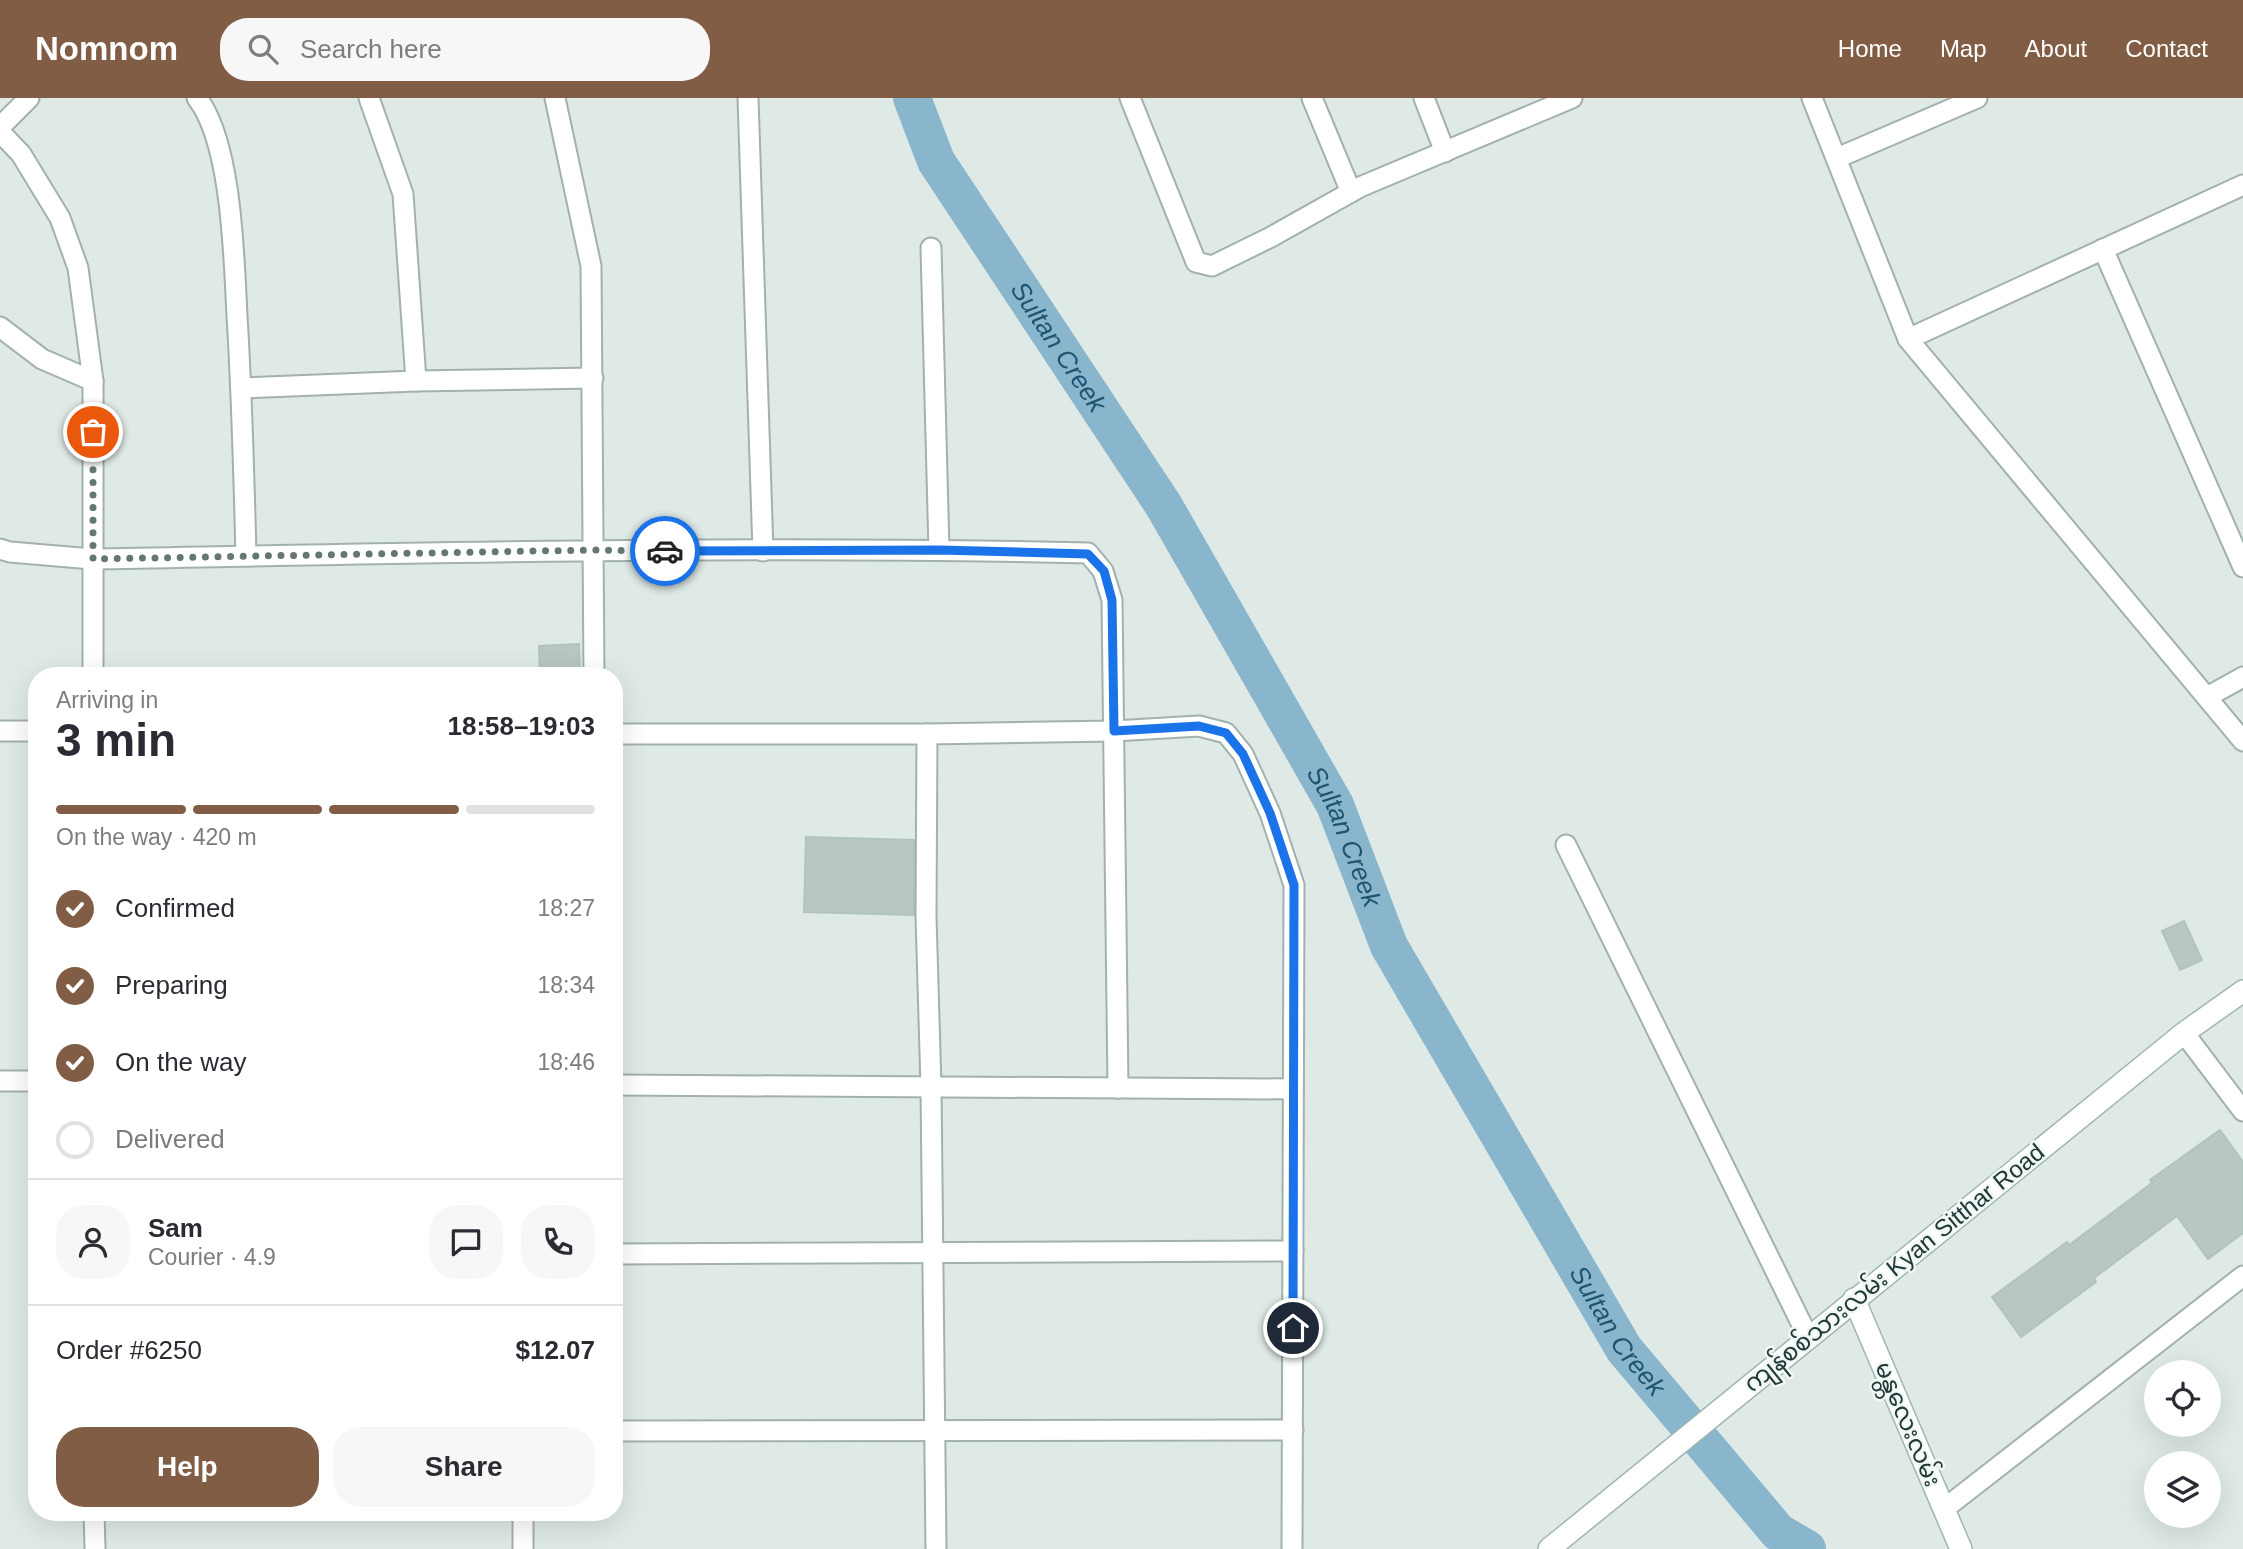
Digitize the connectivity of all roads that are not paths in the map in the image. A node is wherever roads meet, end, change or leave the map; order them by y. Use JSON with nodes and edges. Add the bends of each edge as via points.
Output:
{"nodes":[{"id":1,"x":29,"y":98,"type":"edge"},
{"id":2,"x":197,"y":98,"type":"edge"},
{"id":3,"x":369,"y":98,"type":"edge"},
{"id":4,"x":555,"y":98,"type":"edge"},
{"id":5,"x":748,"y":98,"type":"edge"},
{"id":6,"x":1130,"y":98,"type":"edge"},
{"id":7,"x":1312,"y":98,"type":"edge"},
{"id":8,"x":1424,"y":98,"type":"edge"},
{"id":9,"x":1572,"y":98,"type":"edge"},
{"id":10,"x":1812,"y":98,"type":"edge"},
{"id":11,"x":1977,"y":98,"type":"edge"},
{"id":12,"x":0,"y":130,"type":"edge"},
{"id":13,"x":1445,"y":152,"type":"junction"},
{"id":14,"x":1837,"y":158,"type":"junction"},
{"id":15,"x":2243,"y":185,"type":"edge"},
{"id":16,"x":1351,"y":192,"type":"junction"},
{"id":17,"x":931,"y":248,"type":"dead end"},
{"id":18,"x":2103,"y":249,"type":"junction"},
{"id":19,"x":0,"y":327,"type":"edge"},
{"id":20,"x":1908,"y":339,"type":"junction"},
{"id":21,"x":593,"y":378,"type":"junction"},
{"id":22,"x":416,"y":381,"type":"junction"},
{"id":23,"x":93,"y":382,"type":"junction"},
{"id":24,"x":241,"y":388,"type":"junction"},
{"id":25,"x":0,"y":549,"type":"edge"},
{"id":26,"x":594,"y":550,"type":"junction"},
{"id":27,"x":939,"y":550,"type":"junction"},
{"id":28,"x":763,"y":551,"type":"junction"},
{"id":29,"x":246,"y":556,"type":"junction"},
{"id":30,"x":93,"y":559,"type":"junction"},
{"id":31,"x":2243,"y":567,"type":"edge"},
{"id":32,"x":93,"y":667,"type":"edge"},
{"id":33,"x":594,"y":667,"type":"edge"},
{"id":34,"x":2243,"y":677,"type":"edge"},
{"id":35,"x":2207,"y":697,"type":"junction"},
{"id":36,"x":0,"y":731,"type":"edge"},
{"id":37,"x":28,"y":731,"type":"edge"},
{"id":38,"x":1114,"y":731,"type":"junction"},
{"id":39,"x":623,"y":734,"type":"edge"},
{"id":40,"x":927,"y":734,"type":"junction"},
{"id":41,"x":2243,"y":741,"type":"edge"},
{"id":42,"x":1566,"y":845,"type":"dead end"},
{"id":43,"x":2243,"y":991,"type":"edge"},
{"id":44,"x":2184,"y":1033,"type":"junction"},
{"id":45,"x":0,"y":1081,"type":"edge"},
{"id":46,"x":28,"y":1081,"type":"edge"},
{"id":47,"x":623,"y":1084,"type":"edge"},
{"id":48,"x":931,"y":1087,"type":"junction"},
{"id":49,"x":1118,"y":1088,"type":"junction"},
{"id":50,"x":1293,"y":1089,"type":"junction"},
{"id":51,"x":2243,"y":1111,"type":"edge"},
{"id":52,"x":1293,"y":1251,"type":"junction"},
{"id":53,"x":932,"y":1252,"type":"junction"},
{"id":54,"x":623,"y":1254,"type":"edge"},
{"id":55,"x":2243,"y":1276,"type":"edge"},
{"id":56,"x":1854,"y":1299,"type":"junction"},
{"id":57,"x":1808,"y":1337,"type":"junction"},
{"id":58,"x":934,"y":1430,"type":"junction"},
{"id":59,"x":1293,"y":1430,"type":"junction"},
{"id":60,"x":623,"y":1431,"type":"edge"},
{"id":61,"x":1944,"y":1509,"type":"junction"},
{"id":62,"x":94,"y":1521,"type":"edge"},
{"id":63,"x":523,"y":1521,"type":"edge"},
{"id":64,"x":95,"y":1549,"type":"edge"},
{"id":65,"x":523,"y":1549,"type":"edge"},
{"id":66,"x":936,"y":1549,"type":"edge"},
{"id":67,"x":1293,"y":1549,"type":"edge"},
{"id":68,"x":1549,"y":1549,"type":"edge"},
{"id":69,"x":1961,"y":1549,"type":"edge"}],
"edges":[{"from":1,"to":12,"type":"street"},
{"from":2,"to":24,"type":"street","via":[[206,110],[221,155],[233,248]]},
{"from":3,"to":22,"type":"street","via":[[403,194]]},
{"from":4,"to":21,"type":"street","via":[[591,266]]},
{"from":5,"to":28,"type":"street"},
{"from":6,"to":16,"type":"street","via":[[1196,262],[1212,266]]},
{"from":7,"to":16,"type":"street"},
{"from":8,"to":13,"type":"street"},
{"from":9,"to":13,"type":"street"},
{"from":10,"to":14,"type":"street"},
{"from":11,"to":14,"type":"street"},
{"from":12,"to":23,"type":"street","via":[[22,154],[60,218],[78,268]]},
{"from":13,"to":16,"type":"street"},
{"from":14,"to":20,"type":"street"},
{"from":15,"to":18,"type":"street"},
{"from":17,"to":27,"type":"street"},
{"from":18,"to":20,"type":"street"},
{"from":18,"to":31,"type":"street"},
{"from":19,"to":23,"type":"street","via":[[42,359]]},
{"from":20,"to":35,"type":"street"},
{"from":21,"to":22,"type":"street"},
{"from":21,"to":26,"type":"street"},
{"from":22,"to":24,"type":"street"},
{"from":23,"to":30,"type":"street"},
{"from":24,"to":29,"type":"street"},
{"from":25,"to":30,"type":"street"},
{"from":26,"to":28,"type":"street"},
{"from":26,"to":29,"type":"street"},
{"from":26,"to":33,"type":"street"},
{"from":27,"to":28,"type":"street"},
{"from":27,"to":38,"type":"street","via":[[1088,554],[1104,571],[1112,600]]},
{"from":29,"to":30,"type":"street"},
{"from":30,"to":32,"type":"street"},
{"from":34,"to":35,"type":"street"},
{"from":35,"to":41,"type":"street"},
{"from":36,"to":37,"type":"street"},
{"from":38,"to":40,"type":"street"},
{"from":38,"to":49,"type":"street"},
{"from":38,"to":50,"type":"street","via":[[1199,726],[1226,733],[1243,754],[1270,813],[1294,885]]},
{"from":39,"to":40,"type":"street"},
{"from":40,"to":48,"type":"street"},
{"from":42,"to":57,"type":"street"},
{"from":43,"to":44,"type":"main road","name":"ကျန်စစ်သားလမ်း Kyan Sitthar Road"},
{"from":44,"to":51,"type":"street"},
{"from":44,"to":56,"type":"main road","name":"ကျန်စစ်သားလမ်း Kyan Sitthar Road"},
{"from":45,"to":46,"type":"street"},
{"from":47,"to":48,"type":"street"},
{"from":48,"to":49,"type":"street"},
{"from":48,"to":53,"type":"street"},
{"from":49,"to":50,"type":"street"},
{"from":50,"to":52,"type":"street"},
{"from":52,"to":53,"type":"street"},
{"from":52,"to":59,"type":"street"},
{"from":53,"to":54,"type":"street"},
{"from":53,"to":58,"type":"street"},
{"from":55,"to":61,"type":"street"},
{"from":56,"to":57,"type":"main road","name":"ကျန်စစ်သားလမ်း Kyan Sitthar Road"},
{"from":56,"to":61,"type":"main road","name":"မန္တလေးလမ်း"},
{"from":57,"to":68,"type":"main road","name":"ကျန်စစ်သားလမ်း Kyan Sitthar Road"},
{"from":58,"to":59,"type":"street"},
{"from":58,"to":60,"type":"street"},
{"from":58,"to":66,"type":"street"},
{"from":59,"to":67,"type":"street"},
{"from":61,"to":69,"type":"main road","name":"မန္တလေးလမ်း"},
{"from":62,"to":64,"type":"street"},
{"from":63,"to":65,"type":"street"}]}
